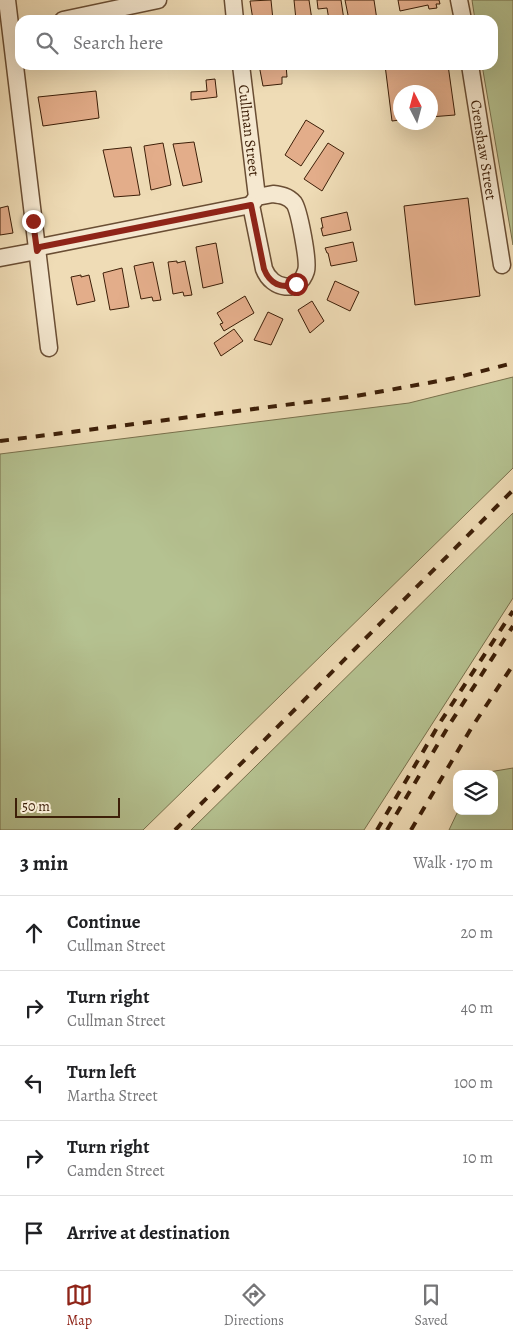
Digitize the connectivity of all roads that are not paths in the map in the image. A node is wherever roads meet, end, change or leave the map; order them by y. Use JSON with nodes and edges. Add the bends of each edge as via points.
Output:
{"nodes":[{"id":1,"x":7,"y":0,"type":"edge"},
{"id":2,"x":158,"y":0,"type":"edge"},
{"id":3,"x":233,"y":0,"type":"edge"},
{"id":4,"x":459,"y":0,"type":"edge"},
{"id":5,"x":87,"y":15,"type":"edge"},
{"id":6,"x":234,"y":15,"type":"edge"},
{"id":7,"x":461,"y":15,"type":"edge"},
{"id":8,"x":10,"y":31,"type":"edge"},
{"id":9,"x":241,"y":70,"type":"edge"},
{"id":10,"x":471,"y":70,"type":"edge"},
{"id":11,"x":254,"y":201,"type":"junction"},
{"id":12,"x":37,"y":251,"type":"junction"},
{"id":13,"x":0,"y":258,"type":"edge"},
{"id":14,"x":502,"y":265,"type":"dead end"},
{"id":15,"x":49,"y":348,"type":"dead end"}],
"edges":[{"from":1,"to":8,"type":"street"},
{"from":2,"to":5,"type":"street"},
{"from":3,"to":6,"type":"street"},
{"from":4,"to":7,"type":"street"},
{"from":8,"to":12,"type":"street"},
{"from":9,"to":11,"type":"street","name":"Cullman Street"},
{"from":10,"to":14,"type":"street","name":"Crenshaw Street"},
{"from":11,"to":11,"type":"street","name":"Cullman Street","via":[[267,277],[279,286],[296,284],[304,278],[307,269],[295,204],[289,198],[273,194]]},
{"from":11,"to":12,"type":"street","via":[[40,247]]},
{"from":12,"to":13,"type":"street"},
{"from":12,"to":15,"type":"street"}]}
